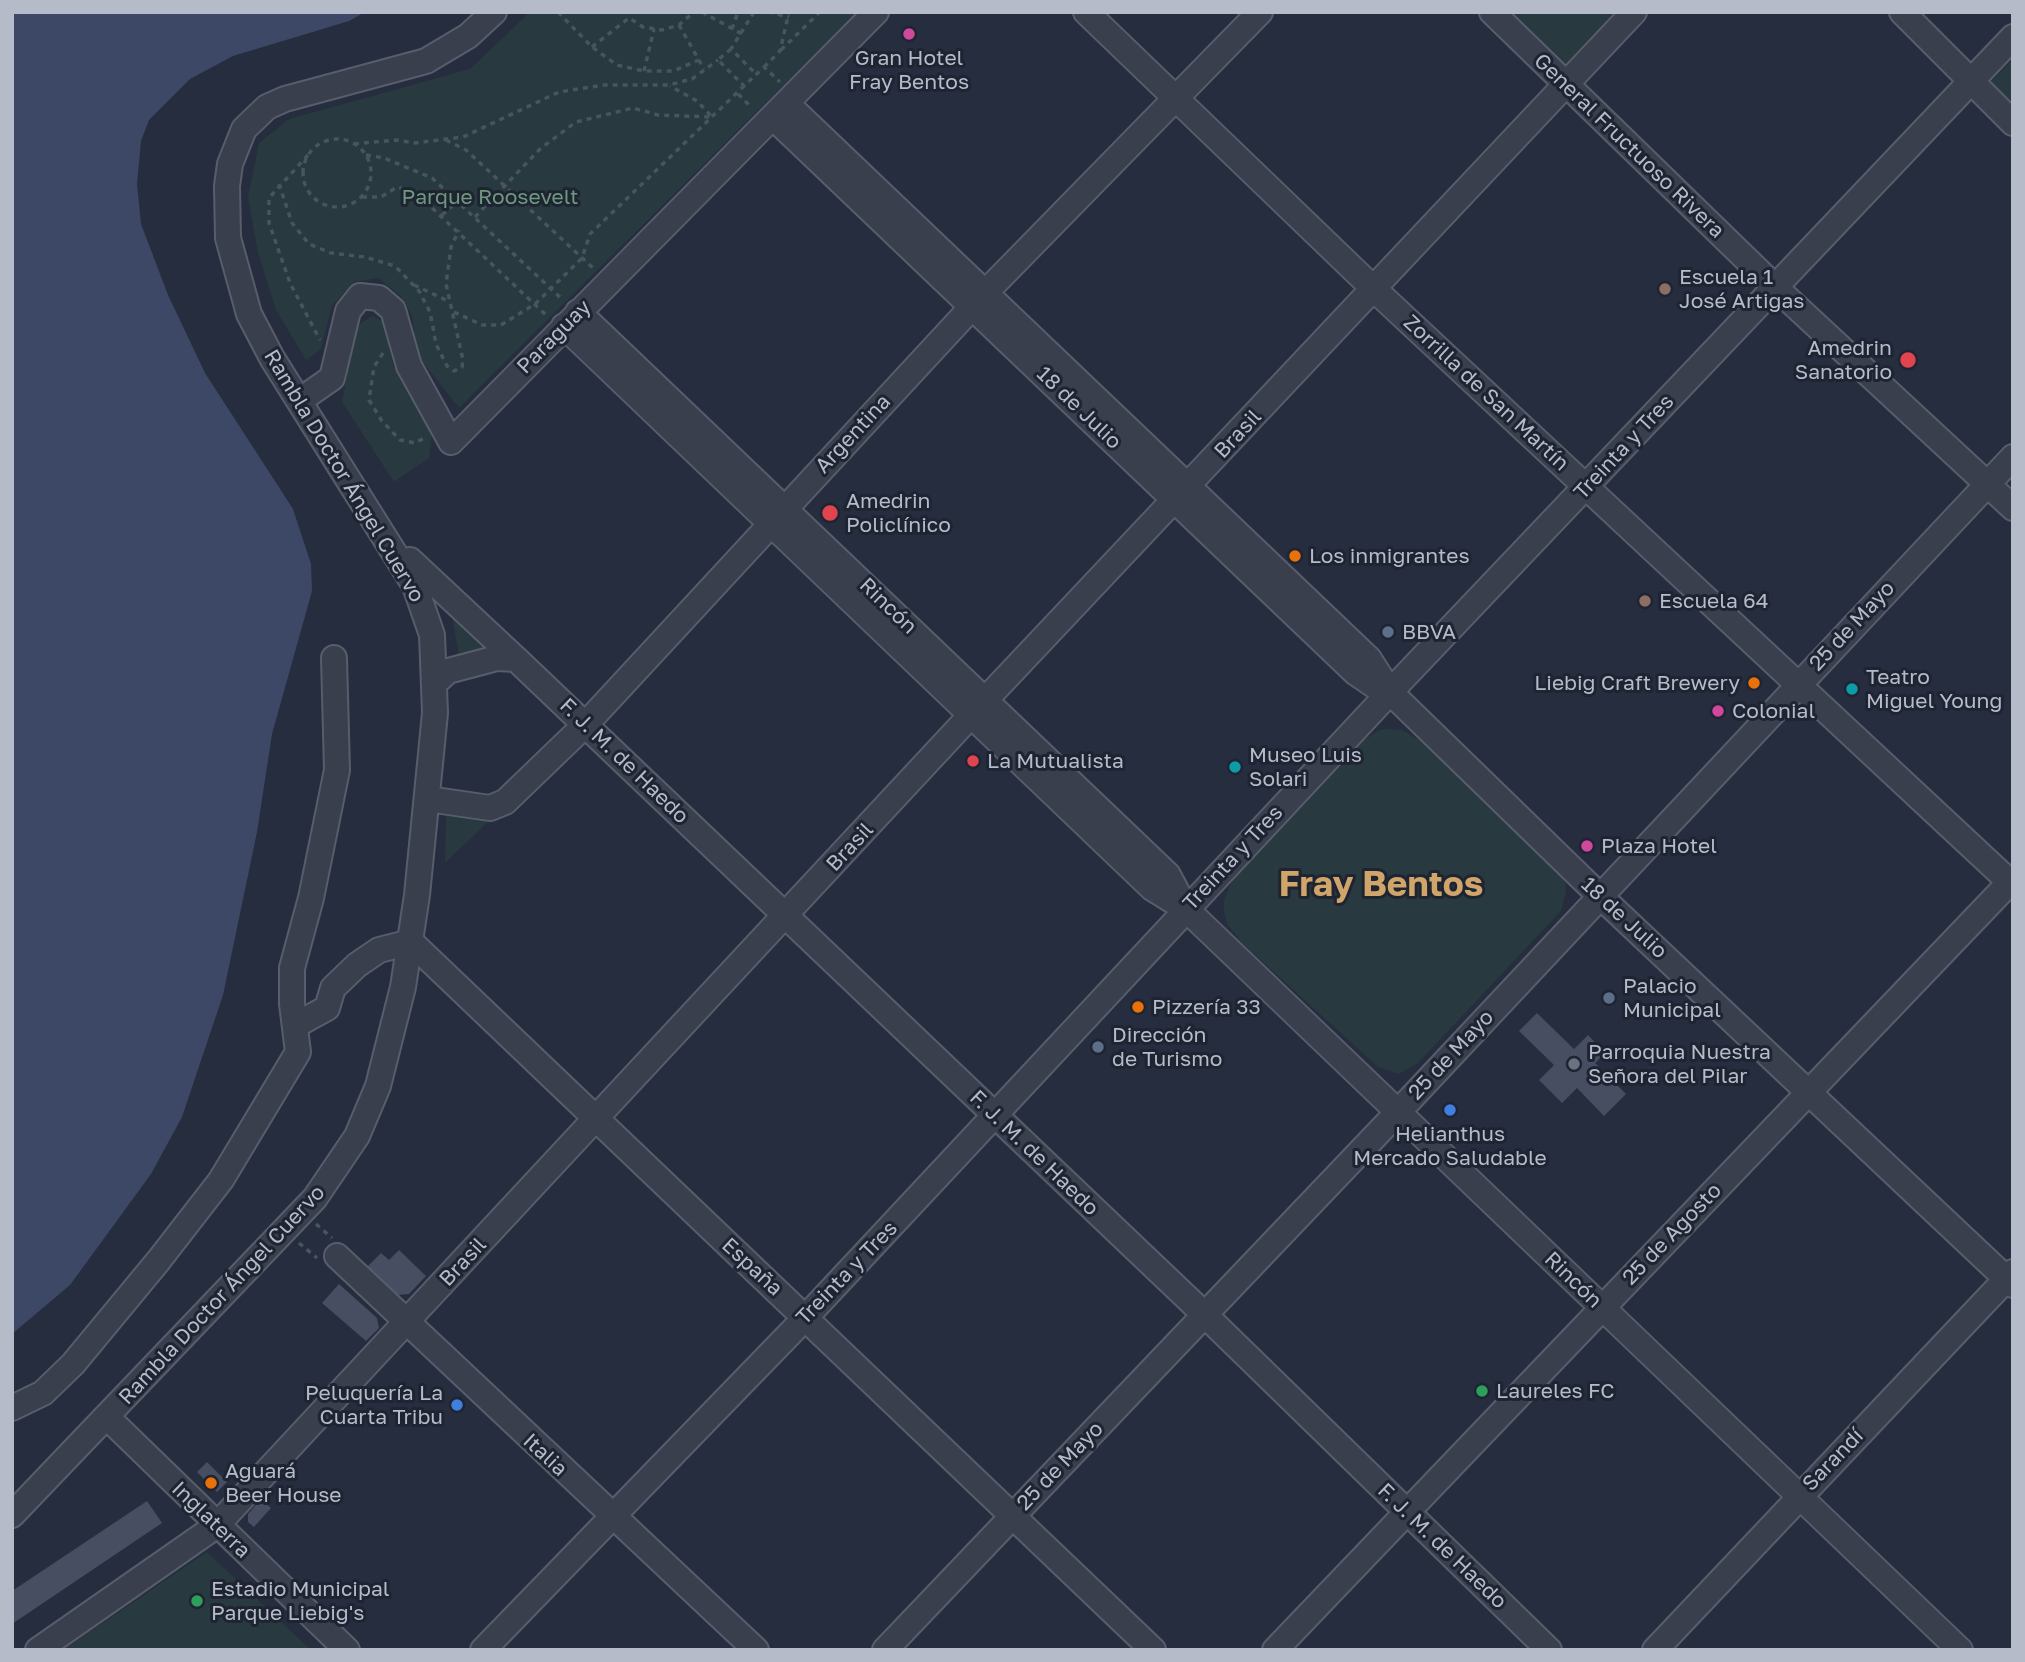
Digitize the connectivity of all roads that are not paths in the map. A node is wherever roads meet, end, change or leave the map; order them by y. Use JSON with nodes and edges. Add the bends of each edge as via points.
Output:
{"nodes":[{"id":1,"x":494,"y":12,"type":"edge"},
{"id":2,"x":876,"y":12,"type":"edge"},
{"id":3,"x":1086,"y":12,"type":"edge"},
{"id":4,"x":1260,"y":12,"type":"edge"},
{"id":5,"x":1492,"y":12,"type":"edge"},
{"id":6,"x":1634,"y":12,"type":"edge"},
{"id":7,"x":1902,"y":12,"type":"edge"},
{"id":8,"x":2013,"y":37,"type":"edge"},
{"id":9,"x":1969,"y":82,"type":"junction"},
{"id":10,"x":1567,"y":87,"type":"junction"},
{"id":11,"x":1177,"y":100,"type":"junction"},
{"id":12,"x":775,"y":104,"type":"junction"},
{"id":13,"x":2013,"y":123,"type":"edge"},
{"id":14,"x":1775,"y":287,"type":"junction"},
{"id":15,"x":1375,"y":290,"type":"junction"},
{"id":16,"x":979,"y":300,"type":"junction"},
{"id":17,"x":571,"y":319,"type":"junction"},
{"id":18,"x":299,"y":401,"type":"junction"},
{"id":19,"x":2013,"y":457,"type":"edge"},
{"id":20,"x":1987,"y":484,"type":"junction"},
{"id":21,"x":1587,"y":486,"type":"junction"},
{"id":22,"x":1183,"y":493,"type":"junction"},
{"id":23,"x":2013,"y":508,"type":"edge"},
{"id":24,"x":777,"y":515,"type":"junction"},
{"id":25,"x":373,"y":522,"type":"junction"},
{"id":26,"x":334,"y":658,"type":"dead end"},
{"id":27,"x":516,"y":659,"type":"junction"},
{"id":28,"x":436,"y":682,"type":"junction"},
{"id":29,"x":1798,"y":684,"type":"junction"},
{"id":30,"x":1390,"y":692,"type":"junction"},
{"id":31,"x":979,"y":707,"type":"junction"},
{"id":32,"x":586,"y":724,"type":"junction"},
{"id":33,"x":428,"y":799,"type":"junction"},
{"id":34,"x":2012,"y":882,"type":"edge"},
{"id":35,"x":1600,"y":896,"type":"junction"},
{"id":36,"x":1186,"y":909,"type":"junction"},
{"id":37,"x":786,"y":917,"type":"junction"},
{"id":38,"x":411,"y":942,"type":"junction"},
{"id":39,"x":296,"y":1025,"type":"junction"},
{"id":40,"x":1810,"y":1091,"type":"junction"},
{"id":41,"x":1399,"y":1111,"type":"junction"},
{"id":42,"x":996,"y":1116,"type":"junction"},
{"id":43,"x":594,"y":1119,"type":"junction"},
{"id":44,"x":337,"y":1256,"type":"dead end"},
{"id":45,"x":2011,"y":1279,"type":"edge"},
{"id":46,"x":1601,"y":1307,"type":"junction"},
{"id":47,"x":1204,"y":1314,"type":"junction"},
{"id":48,"x":806,"y":1317,"type":"junction"},
{"id":49,"x":406,"y":1324,"type":"junction"},
{"id":50,"x":12,"y":1409,"type":"edge"},
{"id":51,"x":108,"y":1418,"type":"junction"},
{"id":52,"x":1798,"y":1496,"type":"junction"},
{"id":53,"x":1408,"y":1513,"type":"junction"},
{"id":54,"x":12,"y":1515,"type":"edge"},
{"id":55,"x":611,"y":1517,"type":"junction"},
{"id":56,"x":1011,"y":1517,"type":"junction"},
{"id":57,"x":216,"y":1526,"type":"junction"},
{"id":58,"x":38,"y":1650,"type":"edge"},
{"id":59,"x":347,"y":1650,"type":"edge"},
{"id":60,"x":483,"y":1650,"type":"edge"},
{"id":61,"x":757,"y":1650,"type":"edge"},
{"id":62,"x":885,"y":1650,"type":"edge"},
{"id":63,"x":1153,"y":1650,"type":"edge"},
{"id":64,"x":1275,"y":1650,"type":"edge"},
{"id":65,"x":1549,"y":1650,"type":"edge"},
{"id":66,"x":1655,"y":1650,"type":"edge"},
{"id":67,"x":1960,"y":1650,"type":"edge"}],
"edges":[{"from":1,"to":18,"type":"street","name":"Rambla Doctor Ángel Cuervo","via":[[468,36],[426,61],[285,99],[267,107],[244,129],[227,186],[232,259],[249,314]]},
{"from":2,"to":12,"type":"street","name":"Paraguay"},
{"from":3,"to":11,"type":"street","name":"Zorrilla de San Martín"},
{"from":4,"to":11,"type":"street","name":"Argentina"},
{"from":5,"to":10,"type":"street","name":"General Fructuoso Rivera"},
{"from":6,"to":10,"type":"street","name":"Brasil"},
{"from":7,"to":9,"type":"street"},
{"from":8,"to":9,"type":"street","name":"Treinta y Tres"},
{"from":9,"to":13,"type":"street"},
{"from":9,"to":14,"type":"street","name":"Treinta y Tres"},
{"from":10,"to":14,"type":"street","name":"General Fructuoso Rivera"},
{"from":10,"to":15,"type":"street","name":"Brasil"},
{"from":11,"to":15,"type":"street","name":"Zorrilla de San Martín"},
{"from":11,"to":16,"type":"street","name":"Argentina"},
{"from":12,"to":16,"type":"street","name":"18 de Julio"},
{"from":12,"to":17,"type":"street","name":"Paraguay"},
{"from":14,"to":20,"type":"street","name":"General Fructuoso Rivera"},
{"from":14,"to":21,"type":"street","name":"Treinta y Tres"},
{"from":15,"to":21,"type":"street","name":"Zorrilla de San Martín"},
{"from":15,"to":22,"type":"street","name":"Brasil"},
{"from":16,"to":22,"type":"street","name":"18 de Julio"},
{"from":16,"to":24,"type":"street","name":"Argentina"},
{"from":17,"to":18,"type":"street","name":"Paraguay","via":[[451,442],[409,366],[393,310],[379,298],[360,296],[348,311],[332,378]]},
{"from":17,"to":24,"type":"street","name":"Rincón"},
{"from":18,"to":25,"type":"street","name":"Rambla Doctor Ángel Cuervo"},
{"from":19,"to":20,"type":"street","name":"25 de Mayo"},
{"from":20,"to":23,"type":"street","name":"General Fructuoso Rivera"},
{"from":20,"to":29,"type":"street","name":"25 de Mayo"},
{"from":21,"to":29,"type":"street","name":"Zorrilla de San Martín"},
{"from":21,"to":30,"type":"street","name":"Treinta y Tres"},
{"from":22,"to":30,"type":"street","name":"18 de Julio","via":[[1356,673]]},
{"from":22,"to":31,"type":"street","name":"Brasil"},
{"from":24,"to":31,"type":"street","name":"Rincón"},
{"from":24,"to":32,"type":"street","name":"Argentina"},
{"from":25,"to":27,"type":"street","name":"F. J. M. de Haedo"},
{"from":25,"to":28,"type":"street","name":"Rambla Doctor Ángel Cuervo","via":[[422,601],[432,635]]},
{"from":26,"to":39,"type":"street","via":[[337,770],[312,898],[292,968]]},
{"from":27,"to":28,"type":"street","via":[[498,658],[456,669]]},
{"from":27,"to":32,"type":"street","name":"F. J. M. de Haedo"},
{"from":28,"to":33,"type":"street","name":"Rambla Doctor Ángel Cuervo"},
{"from":29,"to":34,"type":"street","name":"Zorrilla de San Martín"},
{"from":29,"to":35,"type":"street","name":"25 de Mayo"},
{"from":30,"to":35,"type":"street","name":"18 de Julio"},
{"from":30,"to":36,"type":"street","name":"Treinta y Tres"},
{"from":31,"to":36,"type":"street","name":"Rincón","via":[[1168,875]]},
{"from":31,"to":37,"type":"street","name":"Brasil"},
{"from":32,"to":33,"type":"street","name":"Argentina","via":[[505,802],[490,808]]},
{"from":32,"to":37,"type":"street","name":"F. J. M. de Haedo"},
{"from":33,"to":38,"type":"street","name":"Rambla Doctor Ángel Cuervo"},
{"from":34,"to":40,"type":"street","name":"25 de Agosto"},
{"from":35,"to":40,"type":"street","name":"18 de Julio"},
{"from":35,"to":41,"type":"street","name":"25 de Mayo"},
{"from":36,"to":41,"type":"street","name":"Rincón"},
{"from":36,"to":42,"type":"street","name":"Treinta y Tres"},
{"from":37,"to":42,"type":"street","name":"F. J. M. de Haedo"},
{"from":37,"to":43,"type":"street","name":"Brasil"},
{"from":38,"to":39,"type":"street","via":[[379,950],[357,965],[333,988],[327,1008]]},
{"from":38,"to":43,"type":"street","name":"España"},
{"from":38,"to":51,"type":"street","name":"Rambla Doctor Ángel Cuervo","via":[[378,1086],[343,1161],[295,1221]]},
{"from":39,"to":50,"type":"street","via":[[298,1052],[220,1180],[73,1364],[43,1393]]},
{"from":40,"to":45,"type":"street","name":"18 de Julio"},
{"from":40,"to":46,"type":"street","name":"25 de Agosto"},
{"from":41,"to":46,"type":"street","name":"Rincón"},
{"from":41,"to":47,"type":"street","name":"25 de Mayo"},
{"from":42,"to":47,"type":"street","name":"F. J. M. de Haedo"},
{"from":42,"to":48,"type":"street","name":"Treinta y Tres"},
{"from":43,"to":48,"type":"street","name":"España"},
{"from":43,"to":49,"type":"street","name":"Brasil"},
{"from":44,"to":49,"type":"street","name":"Italia"},
{"from":45,"to":52,"type":"street","name":"Sarandí"},
{"from":46,"to":52,"type":"street","name":"Rincón"},
{"from":46,"to":53,"type":"street","name":"25 de Agosto"},
{"from":47,"to":53,"type":"street","name":"F. J. M. de Haedo"},
{"from":47,"to":56,"type":"street","name":"25 de Mayo"},
{"from":48,"to":55,"type":"street","name":"Treinta y Tres"},
{"from":48,"to":56,"type":"street","name":"España"},
{"from":49,"to":55,"type":"street","name":"Italia"},
{"from":49,"to":57,"type":"street","name":"Brasil"},
{"from":51,"to":54,"type":"street","name":"Rambla Doctor Ángel Cuervo"},
{"from":51,"to":57,"type":"street","name":"Inglaterra"},
{"from":52,"to":66,"type":"street","name":"Sarandí"},
{"from":52,"to":67,"type":"street","name":"Rincón"},
{"from":53,"to":64,"type":"street","name":"25 de Agosto"},
{"from":53,"to":65,"type":"street","name":"F. J. M. de Haedo"},
{"from":55,"to":60,"type":"street","name":"Treinta y Tres"},
{"from":55,"to":61,"type":"street","name":"Italia"},
{"from":56,"to":62,"type":"street","name":"25 de Mayo"},
{"from":56,"to":63,"type":"street","name":"España"},
{"from":57,"to":58,"type":"street","name":"Brasil"},
{"from":57,"to":59,"type":"street","name":"Inglaterra"}]}
